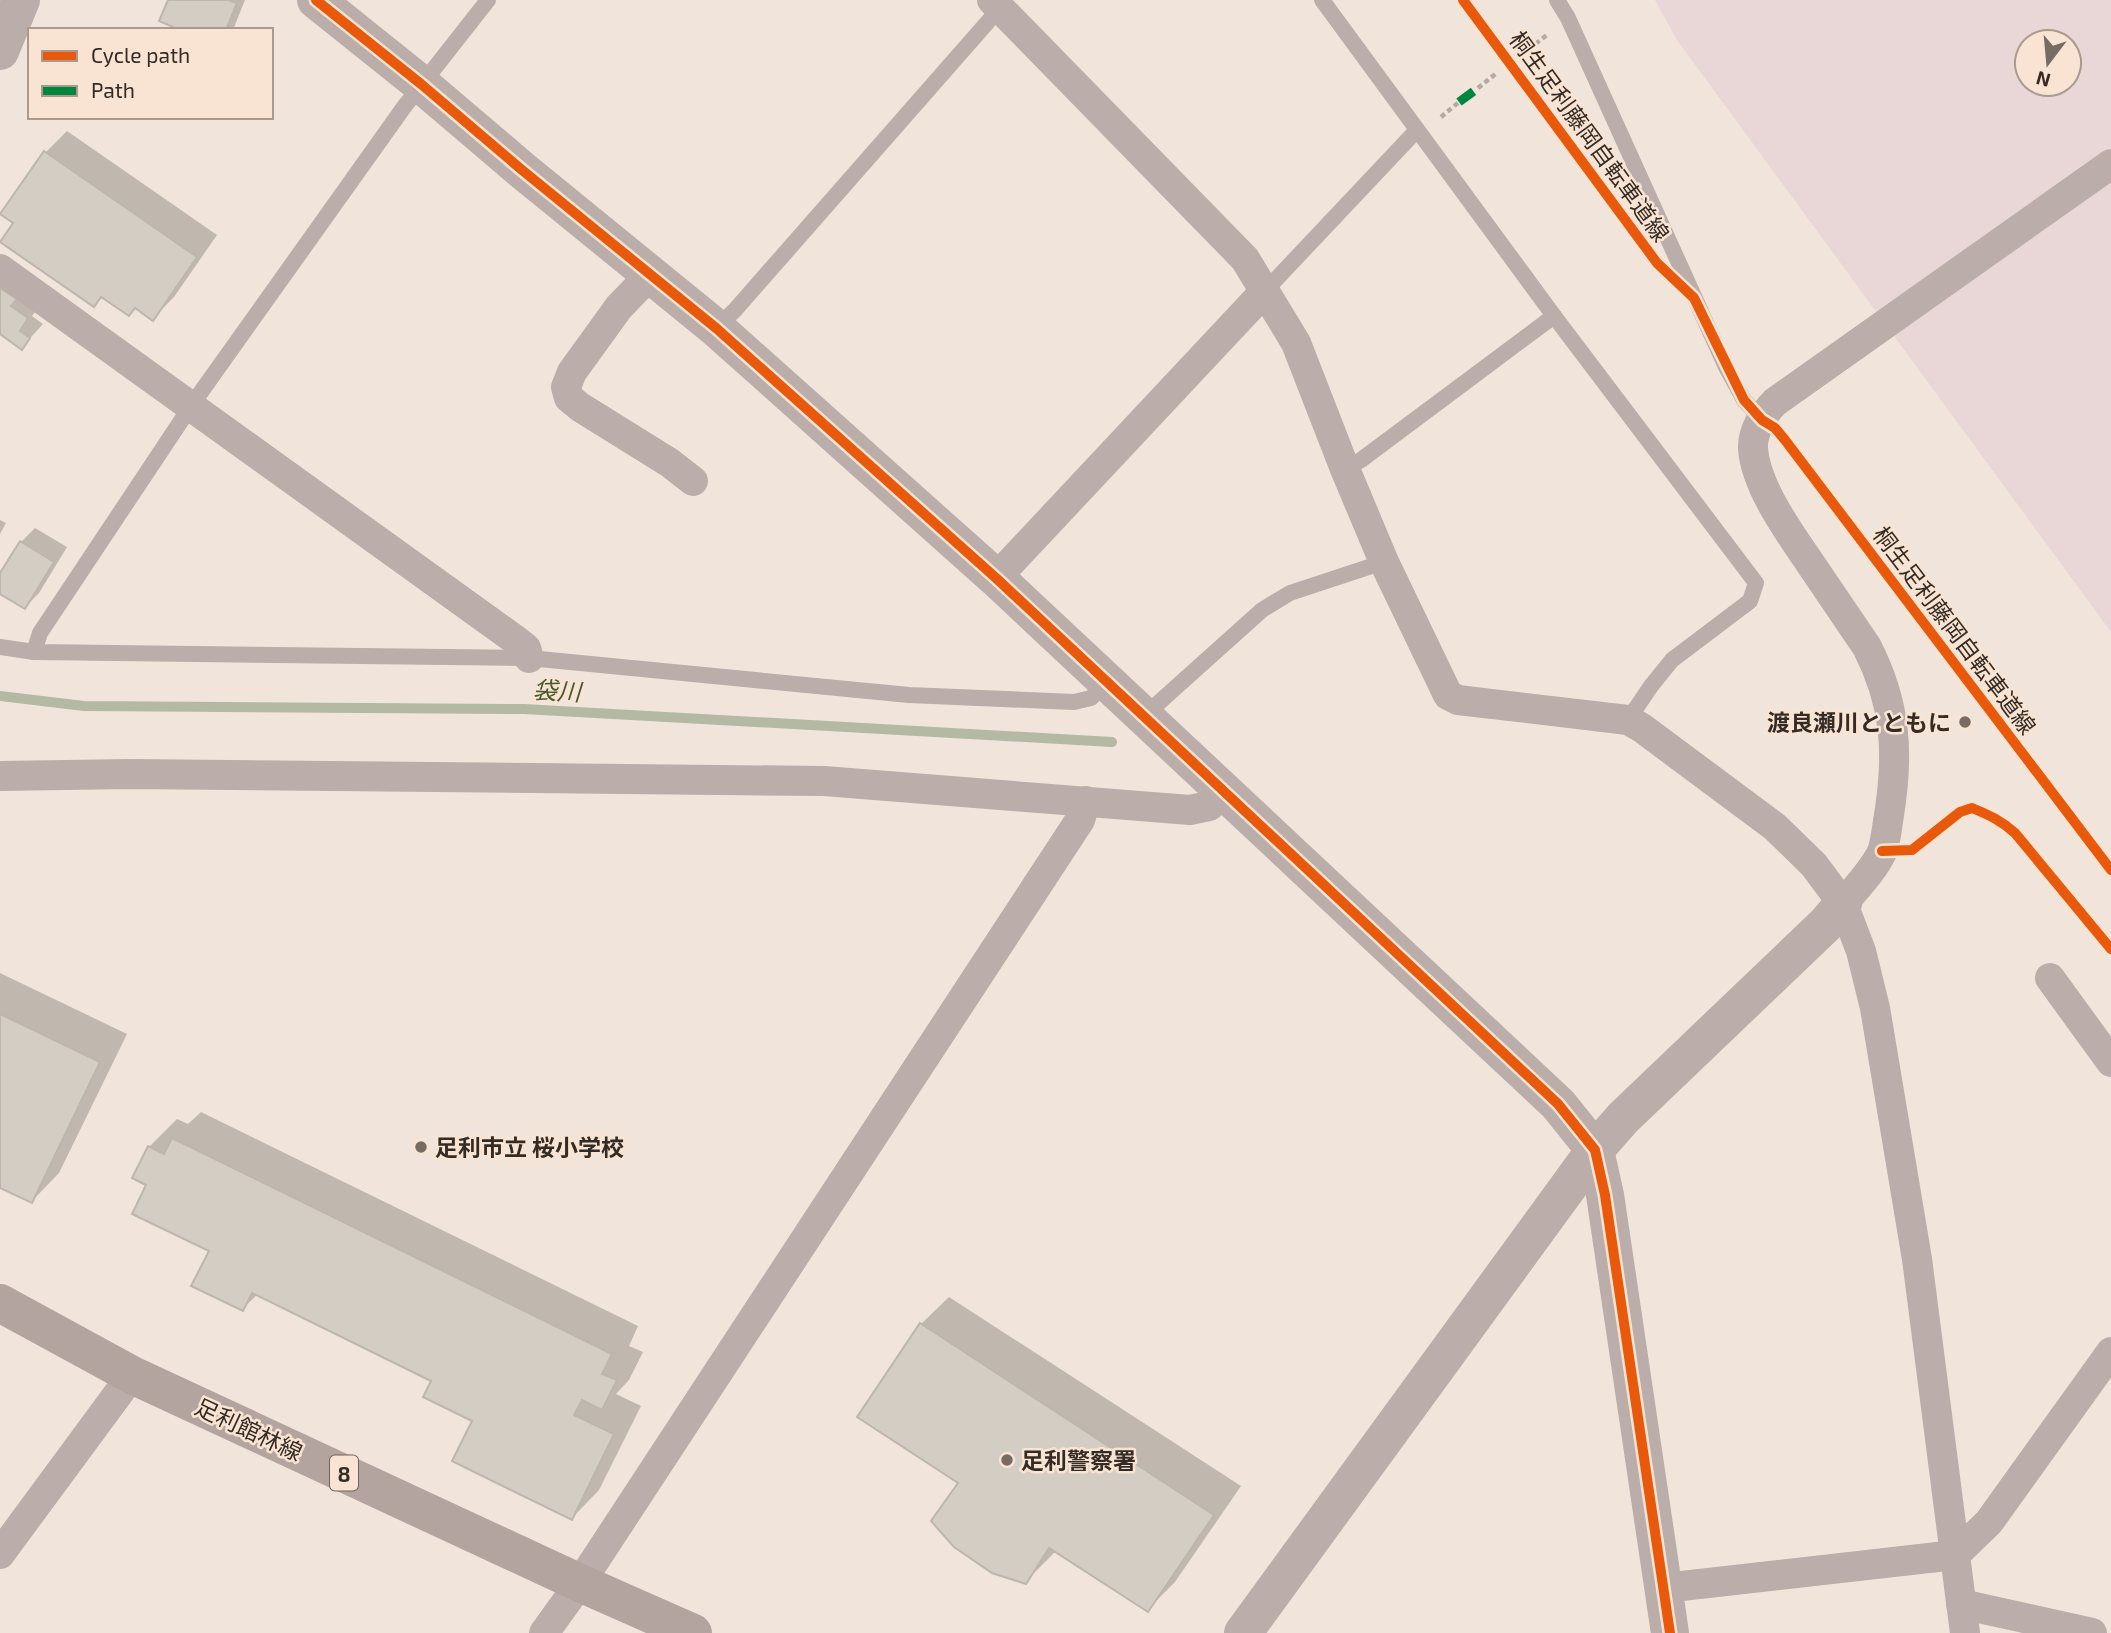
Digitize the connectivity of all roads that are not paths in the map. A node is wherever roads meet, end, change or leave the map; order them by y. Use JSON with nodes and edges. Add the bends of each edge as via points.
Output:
{"nodes":[{"id":1,"x":21,"y":0,"type":"edge"},
{"id":2,"x":316,"y":0,"type":"edge"},
{"id":3,"x":488,"y":0,"type":"edge"},
{"id":4,"x":1322,"y":0,"type":"edge"},
{"id":5,"x":1557,"y":0,"type":"edge"},
{"id":6,"x":996,"y":4,"type":"edge"},
{"id":7,"x":0,"y":51,"type":"edge"},
{"id":8,"x":421,"y":84,"type":"junction"},
{"id":9,"x":1416,"y":131,"type":"junction"},
{"id":10,"x":2111,"y":164,"type":"edge"},
{"id":11,"x":0,"y":269,"type":"edge"},
{"id":12,"x":650,"y":275,"type":"junction"},
{"id":13,"x":1265,"y":291,"type":"junction"},
{"id":14,"x":1554,"y":316,"type":"junction"},
{"id":15,"x":716,"y":328,"type":"junction"},
{"id":16,"x":191,"y":406,"type":"junction"},
{"id":17,"x":1768,"y":411,"type":"junction"},
{"id":18,"x":1345,"y":469,"type":"junction"},
{"id":19,"x":693,"y":481,"type":"dead end"},
{"id":20,"x":1384,"y":562,"type":"junction"},
{"id":21,"x":996,"y":578,"type":"junction"},
{"id":22,"x":0,"y":647,"type":"edge"},
{"id":23,"x":34,"y":652,"type":"junction"},
{"id":24,"x":529,"y":658,"type":"junction"},
{"id":25,"x":1107,"y":681,"type":"junction"},
{"id":26,"x":1145,"y":715,"type":"junction"},
{"id":27,"x":1628,"y":720,"type":"junction"},
{"id":28,"x":0,"y":776,"type":"edge"},
{"id":29,"x":1225,"y":793,"type":"junction"},
{"id":30,"x":1086,"y":801,"type":"junction"},
{"id":31,"x":1843,"y":904,"type":"junction"},
{"id":32,"x":2050,"y":978,"type":"dead end"},
{"id":33,"x":2111,"y":1062,"type":"edge"},
{"id":34,"x":1595,"y":1150,"type":"junction"},
{"id":35,"x":0,"y":1303,"type":"edge"},
{"id":36,"x":2111,"y":1352,"type":"edge"},
{"id":37,"x":132,"y":1375,"type":"junction"},
{"id":38,"x":0,"y":1554,"type":"edge"},
{"id":39,"x":1955,"y":1555,"type":"junction"},
{"id":40,"x":580,"y":1583,"type":"junction"},
{"id":41,"x":1664,"y":1588,"type":"junction"},
{"id":42,"x":1961,"y":1604,"type":"junction"},
{"id":43,"x":1248,"y":1631,"type":"edge"},
{"id":44,"x":544,"y":1633,"type":"edge"},
{"id":45,"x":693,"y":1633,"type":"edge"},
{"id":46,"x":1670,"y":1633,"type":"edge"},
{"id":47,"x":1965,"y":1633,"type":"edge"},
{"id":48,"x":2092,"y":1633,"type":"edge"}],
"edges":[{"from":1,"to":7,"type":"street"},
{"from":2,"to":8,"type":"street"},
{"from":3,"to":8,"type":"lane"},
{"from":4,"to":9,"type":"lane"},
{"from":5,"to":17,"type":"lane","via":[[1726,367],[1744,400]]},
{"from":6,"to":13,"type":"street","via":[[1245,259]]},
{"from":6,"to":15,"type":"lane"},
{"from":8,"to":12,"type":"street"},
{"from":8,"to":16,"type":"lane"},
{"from":9,"to":13,"type":"lane"},
{"from":9,"to":14,"type":"lane"},
{"from":10,"to":17,"type":"street"},
{"from":11,"to":16,"type":"street"},
{"from":12,"to":15,"type":"street"},
{"from":12,"to":19,"type":"street","via":[[619,307],[566,387],[569,398],[580,407]]},
{"from":13,"to":18,"type":"street","via":[[1296,343]]},
{"from":13,"to":21,"type":"street"},
{"from":14,"to":18,"type":"lane"},
{"from":14,"to":27,"type":"lane","via":[[1756,583],[1750,601],[1672,660]]},
{"from":15,"to":21,"type":"street"},
{"from":16,"to":23,"type":"lane","via":[[40,633]]},
{"from":16,"to":24,"type":"street","via":[[517,641]]},
{"from":17,"to":31,"type":"street","via":[[1754,435],[1757,469],[1777,514],[1867,647],[1889,699],[1894,729],[1893,792],[1882,851]]},
{"from":18,"to":20,"type":"street"},
{"from":20,"to":26,"type":"lane","via":[[1290,593],[1262,610]]},
{"from":20,"to":27,"type":"street","via":[[1448,695],[1458,700]]},
{"from":21,"to":25,"type":"street"},
{"from":22,"to":23,"type":"lane"},
{"from":23,"to":24,"type":"lane"},
{"from":24,"to":25,"type":"lane","via":[[909,695],[1019,700],[1074,702],[1091,698]]},
{"from":25,"to":26,"type":"street"},
{"from":26,"to":29,"type":"street"},
{"from":27,"to":31,"type":"street","via":[[1775,827],[1814,865]]},
{"from":28,"to":30,"type":"street","via":[[824,781]]},
{"from":29,"to":30,"type":"street","via":[[1209,806],[1190,810]]},
{"from":29,"to":34,"type":"street","via":[[1558,1104]]},
{"from":30,"to":40,"type":"street","via":[[1080,820]]},
{"from":31,"to":34,"type":"street"},
{"from":31,"to":39,"type":"street","via":[[1875,1007],[1917,1259]]},
{"from":32,"to":33,"type":"street"},
{"from":34,"to":41,"type":"street","via":[[1615,1252]]},
{"from":34,"to":43,"type":"street"},
{"from":35,"to":37,"type":"main road","name":"足利館林線","number":"8"},
{"from":36,"to":39,"type":"street","via":[[1989,1522]]},
{"from":37,"to":38,"type":"street"},
{"from":37,"to":40,"type":"main road","name":"足利館林線","number":"8"},
{"from":39,"to":41,"type":"street"},
{"from":39,"to":42,"type":"street"},
{"from":40,"to":44,"type":"street"},
{"from":40,"to":45,"type":"main road","name":"足利館林線","number":"8"},
{"from":41,"to":46,"type":"street"},
{"from":42,"to":47,"type":"street"},
{"from":42,"to":48,"type":"street"}]}
